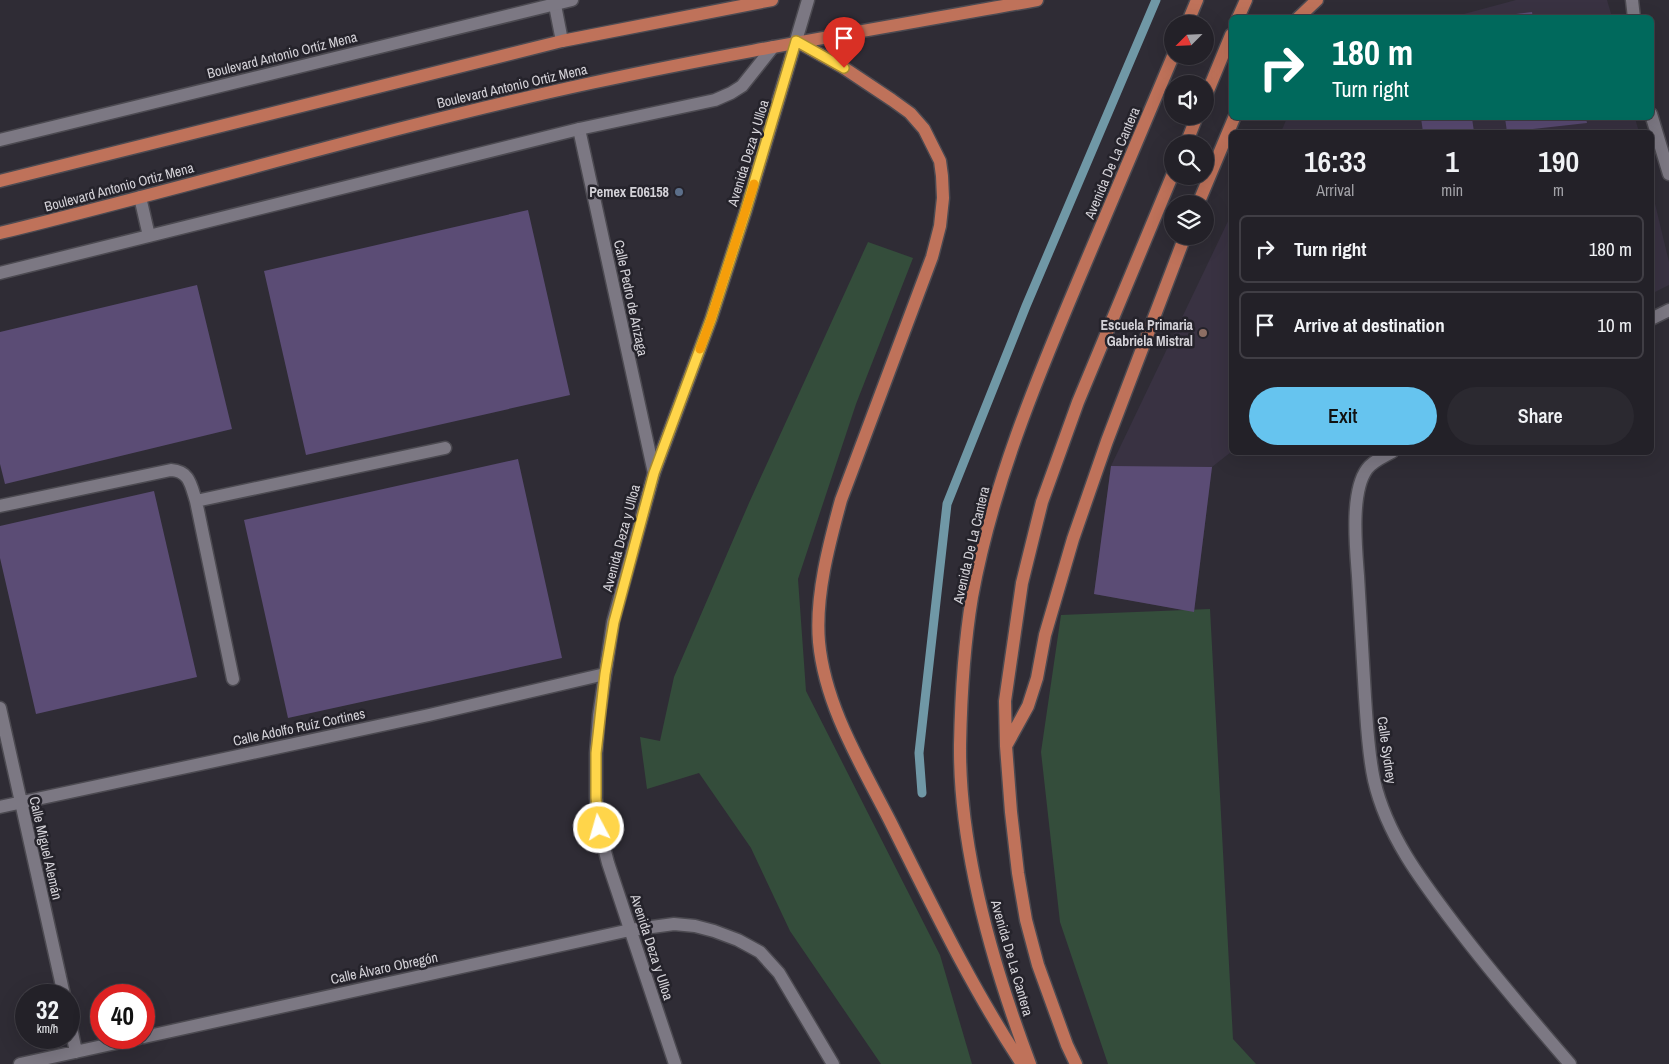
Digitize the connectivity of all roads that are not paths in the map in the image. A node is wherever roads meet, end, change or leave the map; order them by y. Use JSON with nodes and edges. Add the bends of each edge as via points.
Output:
{"nodes":[{"id":1,"x":572,"y":0,"type":"edge"},
{"id":2,"x":772,"y":0,"type":"edge"},
{"id":3,"x":808,"y":0,"type":"edge"},
{"id":4,"x":1038,"y":0,"type":"edge"},
{"id":5,"x":1197,"y":0,"type":"edge"},
{"id":6,"x":1246,"y":0,"type":"edge"},
{"id":7,"x":1317,"y":0,"type":"edge"},
{"id":8,"x":1632,"y":0,"type":"edge"},
{"id":9,"x":554,"y":2,"type":"edge"},
{"id":10,"x":1191,"y":15,"type":"edge"},
{"id":11,"x":1239,"y":15,"type":"edge"},
{"id":12,"x":1301,"y":15,"type":"edge"},
{"id":13,"x":1634,"y":15,"type":"edge"},
{"id":14,"x":1229,"y":40,"type":"edge"},
{"id":15,"x":562,"y":41,"type":"junction"},
{"id":16,"x":796,"y":41,"type":"junction"},
{"id":17,"x":772,"y":47,"type":"junction"},
{"id":18,"x":1169,"y":65,"type":"edge"},
{"id":19,"x":1214,"y":76,"type":"edge"},
{"id":20,"x":1233,"y":120,"type":"edge"},
{"id":21,"x":1653,"y":120,"type":"edge"},
{"id":22,"x":579,"y":129,"type":"junction"},
{"id":23,"x":0,"y":140,"type":"edge"},
{"id":24,"x":1669,"y":174,"type":"edge"},
{"id":25,"x":0,"y":180,"type":"edge"},
{"id":26,"x":1168,"y":185,"type":"edge"},
{"id":27,"x":1202,"y":195,"type":"edge"},
{"id":28,"x":140,"y":197,"type":"junction"},
{"id":29,"x":0,"y":233,"type":"edge"},
{"id":30,"x":149,"y":236,"type":"junction"},
{"id":31,"x":1182,"y":245,"type":"edge"},
{"id":32,"x":0,"y":273,"type":"edge"},
{"id":33,"x":1669,"y":310,"type":"edge"},
{"id":34,"x":1654,"y":318,"type":"edge"},
{"id":35,"x":446,"y":448,"type":"dead end"},
{"id":36,"x":1387,"y":455,"type":"edge"},
{"id":37,"x":654,"y":473,"type":"junction"},
{"id":38,"x":196,"y":501,"type":"junction"},
{"id":39,"x":0,"y":506,"type":"edge"},
{"id":40,"x":605,"y":674,"type":"junction"},
{"id":41,"x":233,"y":679,"type":"dead end"},
{"id":42,"x":0,"y":708,"type":"edge"},
{"id":43,"x":1006,"y":746,"type":"junction"},
{"id":44,"x":21,"y":803,"type":"junction"},
{"id":45,"x":0,"y":807,"type":"edge"},
{"id":46,"x":630,"y":930,"type":"junction"},
{"id":47,"x":62,"y":984,"type":"edge"},
{"id":48,"x":155,"y":1034,"type":"edge"},
{"id":49,"x":75,"y":1049,"type":"edge"},
{"id":50,"x":90,"y":1049,"type":"edge"},
{"id":51,"x":76,"y":1052,"type":"junction"},
{"id":52,"x":20,"y":1064,"type":"edge"},
{"id":53,"x":675,"y":1064,"type":"edge"},
{"id":54,"x":833,"y":1064,"type":"edge"},
{"id":55,"x":1022,"y":1064,"type":"edge"},
{"id":56,"x":1030,"y":1064,"type":"edge"},
{"id":57,"x":1076,"y":1064,"type":"edge"},
{"id":58,"x":1570,"y":1064,"type":"edge"}],
"edges":[{"from":1,"to":9,"type":"street","name":"Boulevard Antonio Ortíz Mena"},
{"from":2,"to":15,"type":"main road"},
{"from":3,"to":16,"type":"street","name":"Avenida Deza y Ulloa"},
{"from":4,"to":16,"type":"main road","name":"Boulevard Antonio Ortiz Mena"},
{"from":5,"to":10,"type":"main road"},
{"from":6,"to":11,"type":"main road"},
{"from":7,"to":12,"type":"main road"},
{"from":8,"to":13,"type":"street"},
{"from":9,"to":15,"type":"street"},
{"from":9,"to":23,"type":"street","name":"Boulevard Antonio Ortíz Mena"},
{"from":14,"to":19,"type":"main road"},
{"from":15,"to":25,"type":"main road"},
{"from":16,"to":17,"type":"main road","name":"Boulevard Antonio Ortiz Mena"},
{"from":16,"to":37,"type":"street","name":"Avenida Deza y Ulloa","via":[[711,319]]},
{"from":16,"to":55,"type":"main road","via":[[844,68],[910,113],[924,129],[940,160],[943,198],[932,258],[841,500],[824,573],[819,641],[823,668],[848,737],[938,920]]},
{"from":17,"to":22,"type":"street","via":[[742,86],[723,97]]},
{"from":17,"to":28,"type":"main road","name":"Boulevard Antonio Ortiz Mena","via":[[443,117]]},
{"from":18,"to":56,"type":"main road","name":"Avenida De La Cantera","via":[[1040,372],[995,501],[972,597],[960,746],[964,814],[975,879],[992,945],[1012,1016]]},
{"from":20,"to":27,"type":"main road"},
{"from":21,"to":24,"type":"street"},
{"from":22,"to":30,"type":"street"},
{"from":22,"to":37,"type":"street","name":"Calle Pedro de Arizaga"},
{"from":26,"to":43,"type":"main road","name":"Avenida De La Cantera","via":[[1078,402],[1042,502],[1022,583],[1012,649],[1005,701]]},
{"from":28,"to":29,"type":"main road","name":"Boulevard Antonio Ortiz Mena"},
{"from":28,"to":30,"type":"street"},
{"from":30,"to":32,"type":"street"},
{"from":31,"to":43,"type":"main road","via":[[1073,539],[1028,706]]},
{"from":33,"to":34,"type":"street"},
{"from":35,"to":38,"type":"street"},
{"from":36,"to":58,"type":"street","name":"Calle Sydney","via":[[1367,468],[1356,499],[1368,738],[1383,812],[1404,854],[1429,891],[1494,975]]},
{"from":37,"to":40,"type":"street","name":"Avenida Deza y Ulloa","via":[[614,622]]},
{"from":38,"to":39,"type":"street","via":[[188,477],[183,472],[171,470]]},
{"from":38,"to":41,"type":"street"},
{"from":40,"to":44,"type":"street","name":"Calle Adolfo Ruíz Cortines"},
{"from":40,"to":46,"type":"street","name":"Avenida Deza y Ulloa","via":[[596,753],[599,828]]},
{"from":42,"to":44,"type":"street","name":"Calle Miguel Alemán"},
{"from":43,"to":57,"type":"main road","name":"Avenida De La Cantera","via":[[1010,812],[1026,920],[1038,965]]},
{"from":44,"to":45,"type":"street","name":"Calle Adolfo Ruíz Cortines"},
{"from":44,"to":47,"type":"street","name":"Calle Miguel Alemán"},
{"from":46,"to":48,"type":"street","name":"Calle Álvaro Obregón"},
{"from":46,"to":53,"type":"street","name":"Avenida Deza y Ulloa"},
{"from":46,"to":54,"type":"street","name":"Calle Álvaro Obregón","via":[[674,924],[695,926],[738,940],[760,952],[779,973]]},
{"from":49,"to":51,"type":"street"},
{"from":50,"to":51,"type":"street"},
{"from":51,"to":52,"type":"street"}]}
